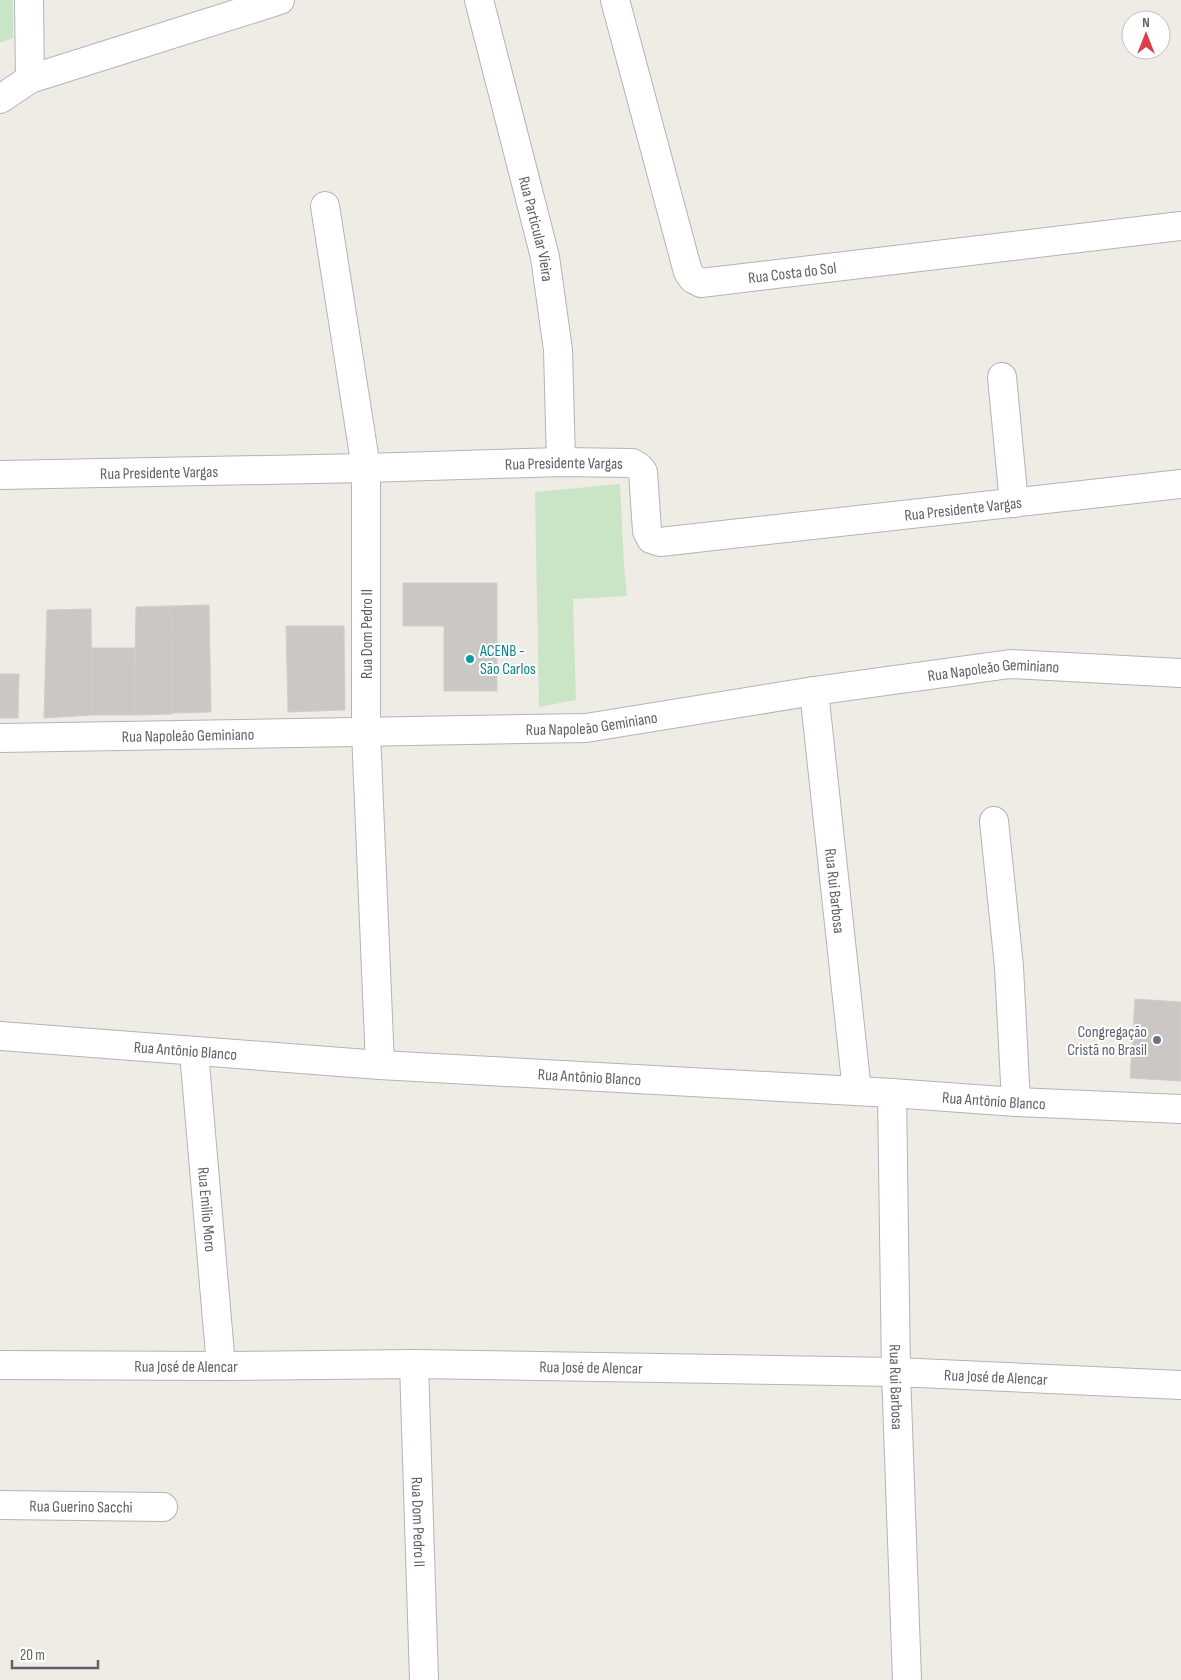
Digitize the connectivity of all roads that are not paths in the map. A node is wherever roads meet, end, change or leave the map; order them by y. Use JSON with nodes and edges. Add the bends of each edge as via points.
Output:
{"nodes":[{"id":1,"x":29,"y":0,"type":"edge"},
{"id":2,"x":280,"y":0,"type":"edge"},
{"id":3,"x":479,"y":0,"type":"edge"},
{"id":4,"x":615,"y":0,"type":"edge"},
{"id":5,"x":0,"y":79,"type":"edge"},
{"id":6,"x":30,"y":79,"type":"junction"},
{"id":7,"x":0,"y":99,"type":"edge"},
{"id":8,"x":325,"y":206,"type":"dead end"},
{"id":9,"x":1181,"y":226,"type":"edge"},
{"id":10,"x":1002,"y":377,"type":"dead end"},
{"id":11,"x":561,"y":462,"type":"junction"},
{"id":12,"x":366,"y":468,"type":"junction"},
{"id":13,"x":0,"y":475,"type":"edge"},
{"id":14,"x":1181,"y":484,"type":"edge"},
{"id":15,"x":1014,"y":503,"type":"junction"},
{"id":16,"x":1181,"y":673,"type":"edge"},
{"id":17,"x":814,"y":691,"type":"junction"},
{"id":18,"x":366,"y":732,"type":"junction"},
{"id":19,"x":0,"y":738,"type":"edge"},
{"id":20,"x":994,"y":821,"type":"dead end"},
{"id":21,"x":0,"y":1036,"type":"edge"},
{"id":22,"x":194,"y":1052,"type":"junction"},
{"id":23,"x":380,"y":1065,"type":"junction"},
{"id":24,"x":857,"y":1091,"type":"junction"},
{"id":25,"x":892,"y":1093,"type":"junction"},
{"id":26,"x":1016,"y":1102,"type":"junction"},
{"id":27,"x":1181,"y":1109,"type":"edge"},
{"id":28,"x":414,"y":1364,"type":"junction"},
{"id":29,"x":0,"y":1365,"type":"edge"},
{"id":30,"x":221,"y":1366,"type":"junction"},
{"id":31,"x":896,"y":1372,"type":"junction"},
{"id":32,"x":1181,"y":1385,"type":"edge"},
{"id":33,"x":0,"y":1505,"type":"edge"},
{"id":34,"x":163,"y":1507,"type":"dead end"},
{"id":35,"x":424,"y":1680,"type":"edge"},
{"id":36,"x":907,"y":1680,"type":"edge"}],
"edges":[{"from":1,"to":6,"type":"street"},
{"from":2,"to":6,"type":"street"},
{"from":3,"to":11,"type":"street","name":"Rua Particular Vieira","via":[[545,257],[558,350]]},
{"from":4,"to":9,"type":"street","name":"Rua Costa do Sol","via":[[688,272],[693,279],[701,282]]},
{"from":5,"to":6,"type":"street"},
{"from":6,"to":7,"type":"street"},
{"from":8,"to":12,"type":"street","name":"Rua Dom Pedro II"},
{"from":10,"to":15,"type":"street"},
{"from":11,"to":12,"type":"street","name":"Rua Presidente Vargas"},
{"from":11,"to":15,"type":"street","name":"Rua Presidente Vargas","via":[[632,463],[639,467],[643,472],[647,531],[651,539],[660,542]]},
{"from":12,"to":13,"type":"street","name":"Rua Presidente Vargas"},
{"from":12,"to":18,"type":"street","name":"Rua Dom Pedro II"},
{"from":14,"to":15,"type":"street","name":"Rua Presidente Vargas"},
{"from":16,"to":17,"type":"street","name":"Rua Napoleão Geminiano","via":[[1010,664]]},
{"from":17,"to":18,"type":"street","name":"Rua Napoleão Geminiano","via":[[586,728]]},
{"from":17,"to":24,"type":"street","name":"Rua Rui Barbosa"},
{"from":18,"to":19,"type":"street","name":"Rua Napoleão Geminiano"},
{"from":18,"to":23,"type":"street","name":"Rua Dom Pedro II"},
{"from":20,"to":26,"type":"street","via":[[1009,966]]},
{"from":21,"to":22,"type":"street","name":"Rua Antônio Blanco"},
{"from":22,"to":23,"type":"street","name":"Rua Antônio Blanco"},
{"from":22,"to":30,"type":"street","name":"Rua Emilio Moro"},
{"from":23,"to":24,"type":"street","name":"Rua Antônio Blanco"},
{"from":24,"to":25,"type":"street","name":"Rua Antônio Blanco"},
{"from":25,"to":26,"type":"street","name":"Rua Antônio Blanco"},
{"from":25,"to":31,"type":"street","name":"Rua Rui Barbosa"},
{"from":26,"to":27,"type":"street","name":"Rua Antônio Blanco"},
{"from":28,"to":30,"type":"street","name":"Rua José de Alencar"},
{"from":28,"to":31,"type":"street","name":"Rua José de Alencar"},
{"from":28,"to":35,"type":"street","name":"Rua Dom Pedro II"},
{"from":29,"to":30,"type":"street","name":"Rua José de Alencar"},
{"from":31,"to":32,"type":"street","name":"Rua José de Alencar"},
{"from":31,"to":36,"type":"street","name":"Rua Rui Barbosa"},
{"from":33,"to":34,"type":"street","name":"Rua Guerino Sacchi"}]}
